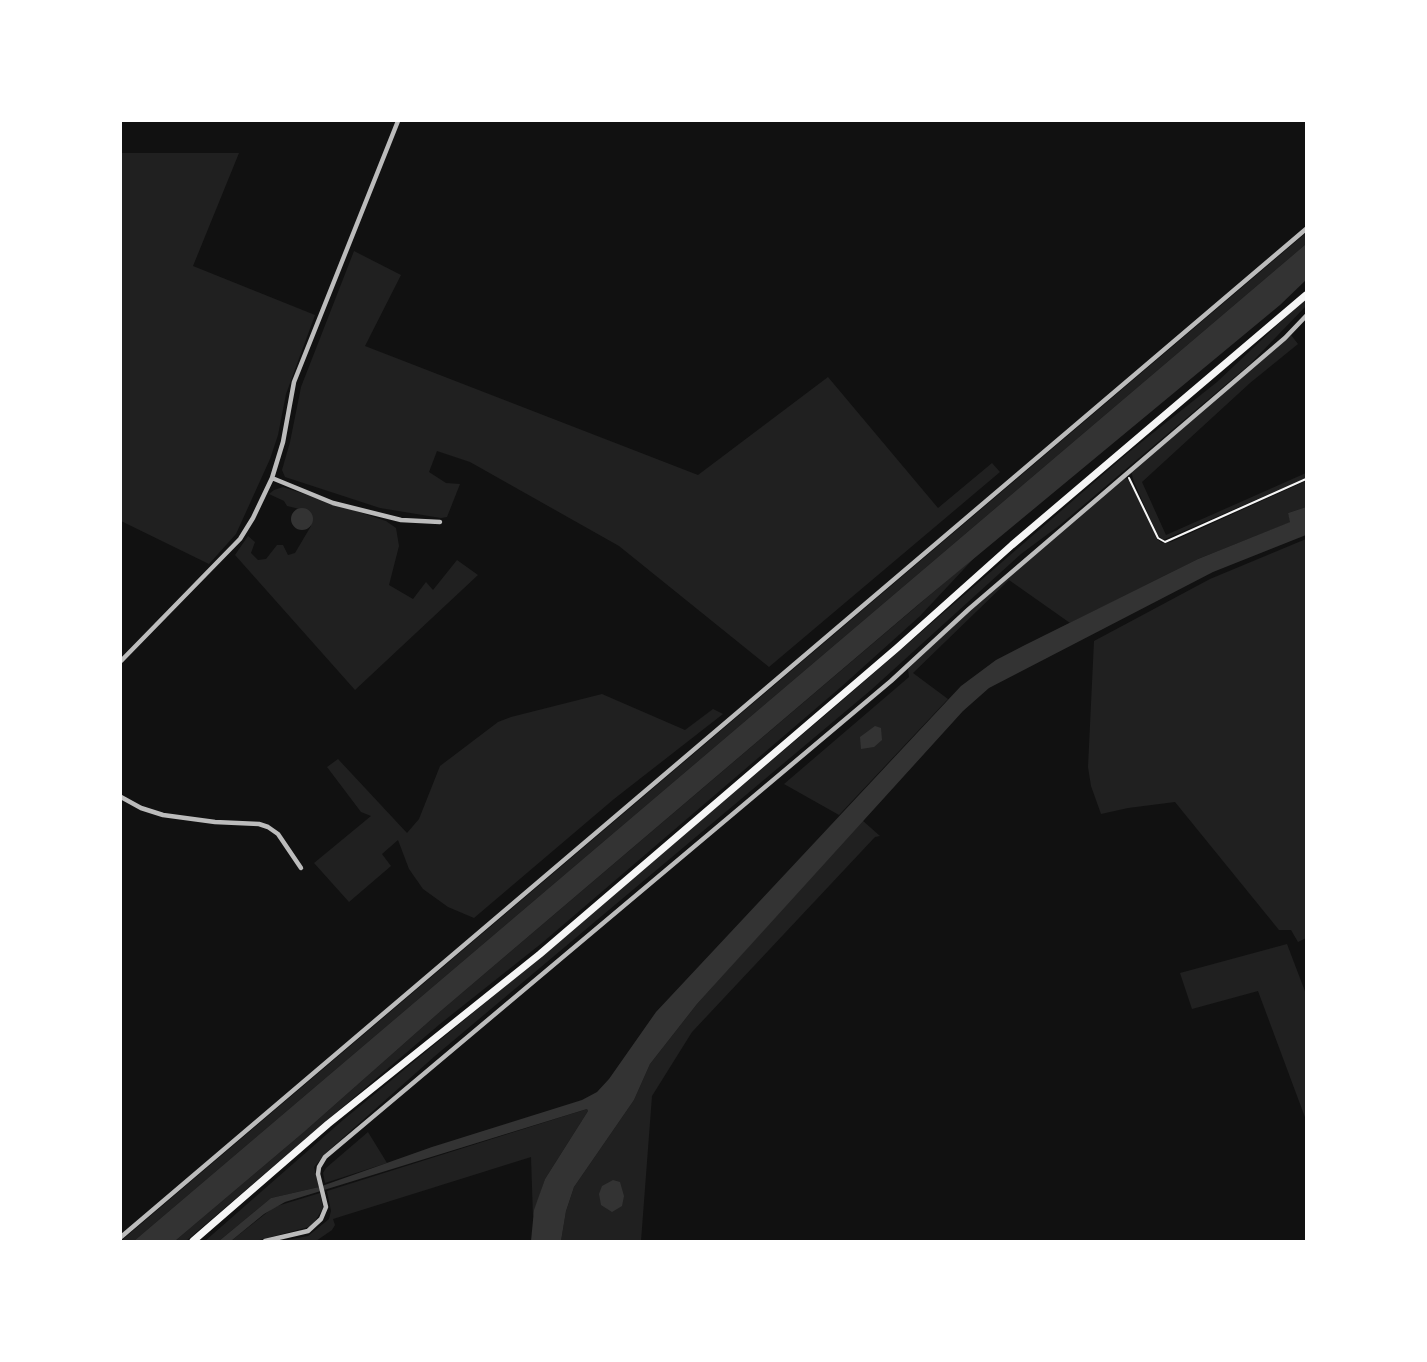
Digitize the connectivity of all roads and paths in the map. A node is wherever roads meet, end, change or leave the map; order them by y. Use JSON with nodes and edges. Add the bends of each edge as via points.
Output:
{"nodes":[{"id":1,"x":398,"y":121,"type":"edge"},
{"id":2,"x":1306,"y":229,"type":"edge"},
{"id":3,"x":1306,"y":295,"type":"edge"},
{"id":4,"x":1306,"y":316,"type":"edge"},
{"id":5,"x":1127,"y":472,"type":"junction"},
{"id":6,"x":272,"y":478,"type":"junction"},
{"id":7,"x":1306,"y":479,"type":"edge"},
{"id":8,"x":440,"y":522,"type":"dead end"},
{"id":9,"x":121,"y":661,"type":"edge"},
{"id":10,"x":121,"y":797,"type":"edge"},
{"id":11,"x":301,"y":868,"type":"dead end"},
{"id":12,"x":121,"y":1237,"type":"edge"},
{"id":13,"x":193,"y":1241,"type":"edge"},
{"id":14,"x":265,"y":1241,"type":"edge"}],
"edges":[{"from":1,"to":6,"type":"street","via":[[294,382]]},
{"from":2,"to":12,"type":"street"},
{"from":3,"to":13,"type":"main road","via":[[550,946],[328,1124]]},
{"from":4,"to":5,"type":"street"},
{"from":5,"to":7,"type":"path","via":[[1158,538],[1165,542]]},
{"from":5,"to":14,"type":"street","via":[[891,681],[326,1157],[319,1167],[326,1207],[321,1219],[308,1231]]},
{"from":6,"to":8,"type":"street","via":[[333,503],[401,520]]},
{"from":6,"to":9,"type":"street","via":[[240,538]]},
{"from":10,"to":11,"type":"street","via":[[163,815],[268,827]]}]}
